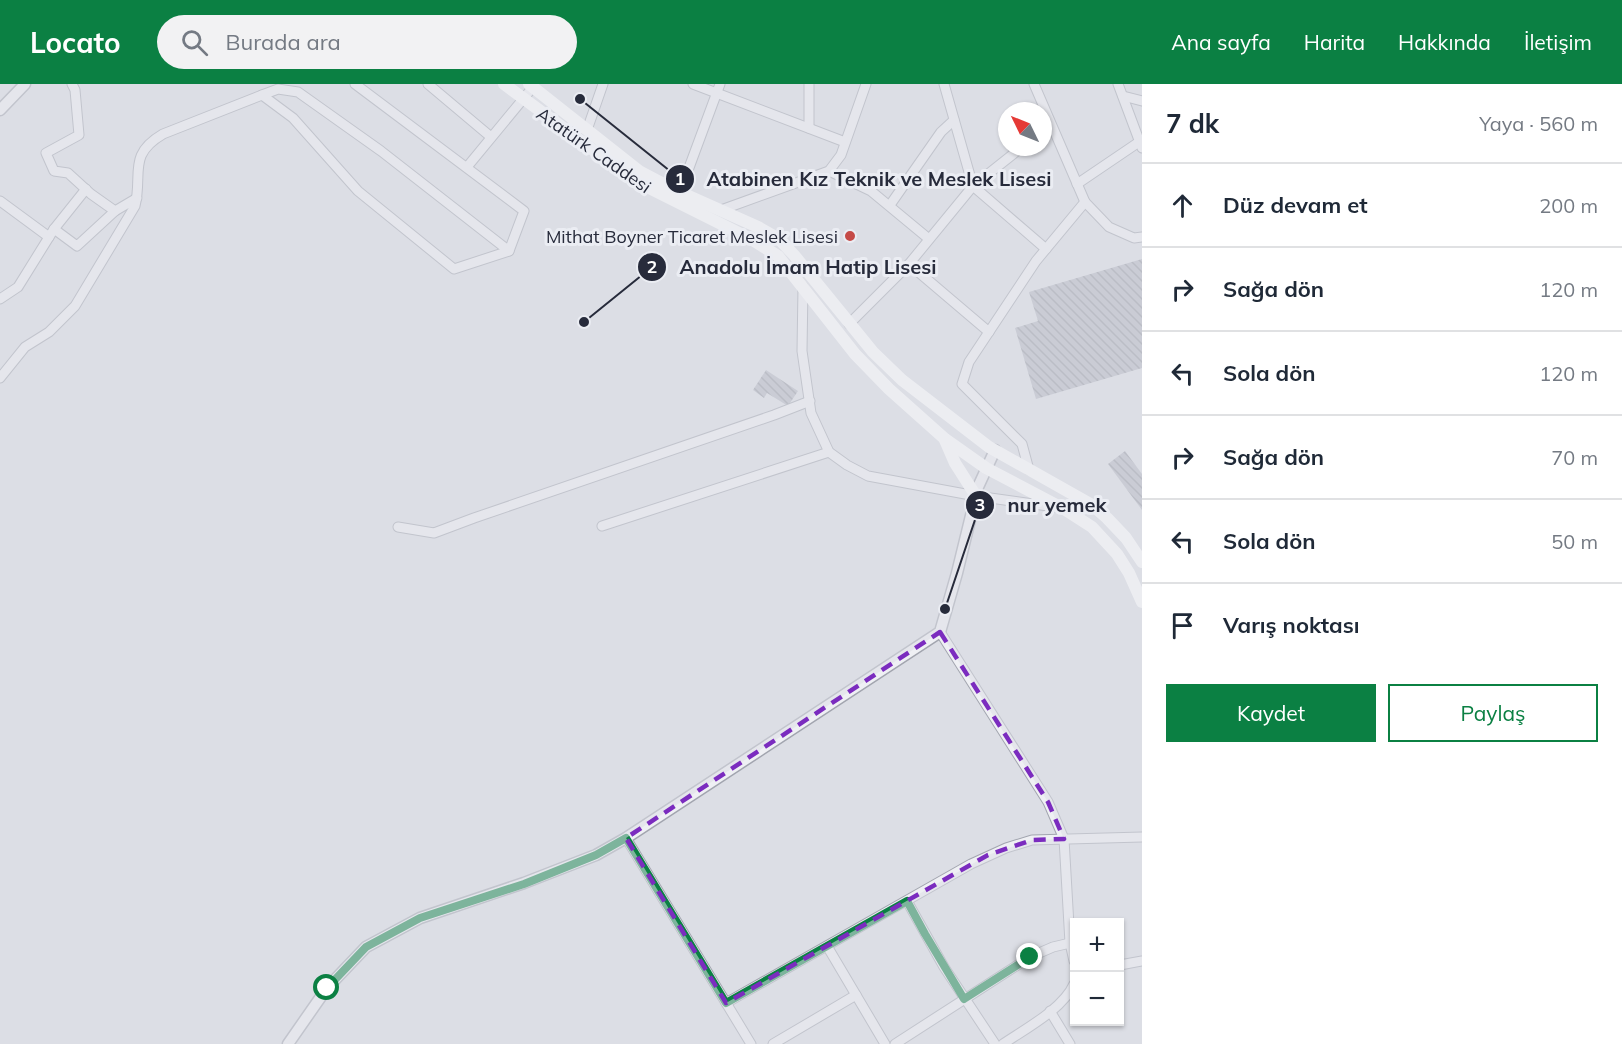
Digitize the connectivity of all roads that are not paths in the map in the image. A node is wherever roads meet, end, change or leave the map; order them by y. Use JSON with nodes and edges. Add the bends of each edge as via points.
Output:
{"nodes":[{"id":1,"x":25,"y":84,"type":"edge"},
{"id":2,"x":72,"y":84,"type":"edge"},
{"id":3,"x":355,"y":84,"type":"edge"},
{"id":4,"x":428,"y":84,"type":"edge"},
{"id":5,"x":504,"y":84,"type":"edge"},
{"id":6,"x":603,"y":84,"type":"edge"},
{"id":7,"x":693,"y":84,"type":"edge"},
{"id":8,"x":809,"y":84,"type":"edge"},
{"id":9,"x":866,"y":84,"type":"edge"},
{"id":10,"x":944,"y":84,"type":"edge"},
{"id":11,"x":1034,"y":84,"type":"edge"},
{"id":12,"x":531,"y":86,"type":"edge"},
{"id":13,"x":719,"y":88,"type":"edge"},
{"id":14,"x":1121,"y":88,"type":"edge"},
{"id":15,"x":262,"y":95,"type":"junction"},
{"id":16,"x":524,"y":100,"type":"junction"},
{"id":17,"x":1142,"y":101,"type":"edge"},
{"id":18,"x":1042,"y":102,"type":"edge"},
{"id":19,"x":0,"y":110,"type":"edge"},
{"id":20,"x":954,"y":120,"type":"junction"},
{"id":21,"x":1052,"y":125,"type":"edge"},
{"id":22,"x":809,"y":128,"type":"junction"},
{"id":23,"x":587,"y":130,"type":"junction"},
{"id":24,"x":491,"y":137,"type":"junction"},
{"id":25,"x":845,"y":142,"type":"junction"},
{"id":26,"x":1140,"y":145,"type":"edge"},
{"id":27,"x":1011,"y":156,"type":"edge"},
{"id":28,"x":467,"y":167,"type":"junction"},
{"id":29,"x":829,"y":171,"type":"junction"},
{"id":30,"x":1077,"y":184,"type":"junction"},
{"id":31,"x":973,"y":186,"type":"junction"},
{"id":32,"x":86,"y":189,"type":"junction"},
{"id":33,"x":680,"y":192,"type":"junction"},
{"id":34,"x":137,"y":198,"type":"junction"},
{"id":35,"x":0,"y":201,"type":"edge"},
{"id":36,"x":1085,"y":202,"type":"junction"},
{"id":37,"x":890,"y":205,"type":"junction"},
{"id":38,"x":721,"y":210,"type":"junction"},
{"id":39,"x":115,"y":211,"type":"junction"},
{"id":40,"x":52,"y":233,"type":"junction"},
{"id":41,"x":1142,"y":237,"type":"edge"},
{"id":42,"x":929,"y":239,"type":"junction"},
{"id":43,"x":1046,"y":249,"type":"junction"},
{"id":44,"x":509,"y":251,"type":"junction"},
{"id":45,"x":909,"y":264,"type":"junction"},
{"id":46,"x":803,"y":287,"type":"junction"},
{"id":47,"x":0,"y":299,"type":"edge"},
{"id":48,"x":849,"y":324,"type":"junction"},
{"id":49,"x":989,"y":332,"type":"junction"},
{"id":50,"x":0,"y":378,"type":"edge"},
{"id":51,"x":810,"y":401,"type":"junction"},
{"id":52,"x":945,"y":439,"type":"junction"},
{"id":53,"x":995,"y":450,"type":"junction"},
{"id":54,"x":829,"y":452,"type":"junction"},
{"id":55,"x":986,"y":468,"type":"junction"},
{"id":56,"x":1029,"y":470,"type":"junction"},
{"id":57,"x":976,"y":496,"type":"junction"},
{"id":58,"x":1064,"y":509,"type":"junction"},
{"id":59,"x":602,"y":526,"type":"dead end"},
{"id":60,"x":399,"y":527,"type":"dead end"},
{"id":61,"x":1142,"y":562,"type":"edge"},
{"id":62,"x":1142,"y":602,"type":"edge"},
{"id":63,"x":940,"y":632,"type":"junction"},
{"id":64,"x":1142,"y":837,"type":"edge"},
{"id":65,"x":626,"y":838,"type":"junction"},
{"id":66,"x":1064,"y":838,"type":"junction"},
{"id":67,"x":907,"y":901,"type":"junction"},
{"id":68,"x":1070,"y":943,"type":"joint"},
{"id":69,"x":827,"y":946,"type":"junction"},
{"id":70,"x":1142,"y":961,"type":"edge"},
{"id":71,"x":1124,"y":964,"type":"edge"},
{"id":72,"x":1070,"y":991,"type":"edge"},
{"id":73,"x":856,"y":995,"type":"junction"},
{"id":74,"x":964,"y":999,"type":"junction"},
{"id":75,"x":726,"y":1003,"type":"junction"},
{"id":76,"x":1050,"y":1011,"type":"junction"},
{"id":77,"x":288,"y":1044,"type":"edge"},
{"id":78,"x":751,"y":1044,"type":"edge"},
{"id":79,"x":773,"y":1044,"type":"edge"},
{"id":80,"x":885,"y":1044,"type":"edge"},
{"id":81,"x":895,"y":1044,"type":"edge"},
{"id":82,"x":995,"y":1044,"type":"edge"},
{"id":83,"x":1003,"y":1044,"type":"edge"},
{"id":84,"x":1070,"y":1044,"type":"edge"}],
"edges":[{"from":1,"to":19,"type":"street"},
{"from":2,"to":32,"type":"street","via":[[79,135],[46,153],[54,171],[68,173]]},
{"from":3,"to":28,"type":"street"},
{"from":4,"to":24,"type":"street"},
{"from":5,"to":16,"type":"main road","name":"Atatürk Caddesi"},
{"from":6,"to":23,"type":"street"},
{"from":7,"to":13,"type":"street"},
{"from":8,"to":22,"type":"street"},
{"from":9,"to":25,"type":"street"},
{"from":10,"to":20,"type":"street"},
{"from":11,"to":18,"type":"street"},
{"from":12,"to":16,"type":"street"},
{"from":12,"to":23,"type":"main road","name":"Atatürk Caddesi"},
{"from":13,"to":22,"type":"street"},
{"from":13,"to":33,"type":"street"},
{"from":14,"to":17,"type":"street"},
{"from":14,"to":26,"type":"street"},
{"from":15,"to":34,"type":"street","via":[[152,141],[139,159]]},
{"from":15,"to":44,"type":"street","via":[[278,89],[298,92]]},
{"from":15,"to":44,"type":"street","via":[[293,118],[358,190],[454,269]]},
{"from":16,"to":24,"type":"street"},
{"from":16,"to":46,"type":"main road","name":"Atatürk Caddesi","via":[[642,186],[767,248]]},
{"from":20,"to":31,"type":"street"},
{"from":20,"to":37,"type":"street","via":[[941,132]]},
{"from":21,"to":30,"type":"street"},
{"from":22,"to":25,"type":"street"},
{"from":23,"to":33,"type":"main road","name":"Atatürk Caddesi","via":[[639,171]]},
{"from":24,"to":28,"type":"street"},
{"from":25,"to":29,"type":"street"},
{"from":26,"to":30,"type":"street"},
{"from":27,"to":31,"type":"street"},
{"from":28,"to":44,"type":"street","via":[[524,211]]},
{"from":29,"to":37,"type":"street"},
{"from":29,"to":38,"type":"street"},
{"from":30,"to":36,"type":"street"},
{"from":31,"to":42,"type":"street"},
{"from":31,"to":43,"type":"street"},
{"from":32,"to":39,"type":"street"},
{"from":32,"to":40,"type":"street"},
{"from":33,"to":38,"type":"main road","name":"Atatürk Caddesi"},
{"from":34,"to":39,"type":"street"},
{"from":34,"to":50,"type":"street","via":[[128,220],[75,306],[49,332],[25,347]]},
{"from":35,"to":40,"type":"street"},
{"from":36,"to":41,"type":"street","via":[[1109,227],[1134,238]]},
{"from":36,"to":43,"type":"street"},
{"from":37,"to":42,"type":"street"},
{"from":38,"to":48,"type":"main road","name":"Atatürk Caddesi","via":[[786,245]]},
{"from":39,"to":40,"type":"street","via":[[77,246]]},
{"from":40,"to":47,"type":"street","via":[[18,287]]},
{"from":42,"to":45,"type":"street"},
{"from":43,"to":49,"type":"street"},
{"from":45,"to":48,"type":"street"},
{"from":45,"to":49,"type":"street"},
{"from":46,"to":51,"type":"street","via":[[802,351]]},
{"from":46,"to":52,"type":"main road","name":"Atatürk Caddesi","via":[[872,374]]},
{"from":48,"to":53,"type":"main road","name":"Atatürk Caddesi","via":[[902,380]]},
{"from":49,"to":56,"type":"street","via":[[969,362],[962,384],[1022,444]]},
{"from":51,"to":54,"type":"street","via":[[811,413]]},
{"from":51,"to":60,"type":"street","via":[[434,533]]},
{"from":52,"to":55,"type":"main road","name":"Atatürk Caddesi"},
{"from":52,"to":57,"type":"main road"},
{"from":53,"to":55,"type":"street"},
{"from":53,"to":56,"type":"main road","name":"Atatürk Caddesi"},
{"from":54,"to":57,"type":"street","via":[[868,476]]},
{"from":54,"to":59,"type":"street"},
{"from":55,"to":57,"type":"street"},
{"from":55,"to":58,"type":"main road","name":"Atatürk Caddesi"},
{"from":56,"to":61,"type":"main road","name":"Atatürk Caddesi","via":[[1092,505],[1126,538]]},
{"from":57,"to":58,"type":"street"},
{"from":57,"to":63,"type":"street"},
{"from":58,"to":62,"type":"main road","name":"Atatürk Caddesi","via":[[1103,537],[1129,573]]},
{"from":63,"to":65,"type":"street"},
{"from":63,"to":66,"type":"street","via":[[1048,802]]},
{"from":64,"to":66,"type":"street"},
{"from":65,"to":75,"type":"street"},
{"from":65,"to":77,"type":"street","via":[[596,855],[524,884],[420,918],[366,947],[327,988]]},
{"from":66,"to":67,"type":"street","via":[[1032,840],[1006,848]]},
{"from":66,"to":68,"type":"street"},
{"from":67,"to":69,"type":"street"},
{"from":67,"to":74,"type":"street"},
{"from":68,"to":74,"type":"street","via":[[1036,954]]},
{"from":69,"to":73,"type":"street"},
{"from":69,"to":75,"type":"street"},
{"from":70,"to":71,"type":"street"},
{"from":72,"to":76,"type":"street"},
{"from":73,"to":79,"type":"street"},
{"from":73,"to":80,"type":"street"},
{"from":74,"to":81,"type":"street"},
{"from":74,"to":82,"type":"street"},
{"from":75,"to":78,"type":"street"},
{"from":76,"to":83,"type":"street"},
{"from":76,"to":84,"type":"street"}]}
